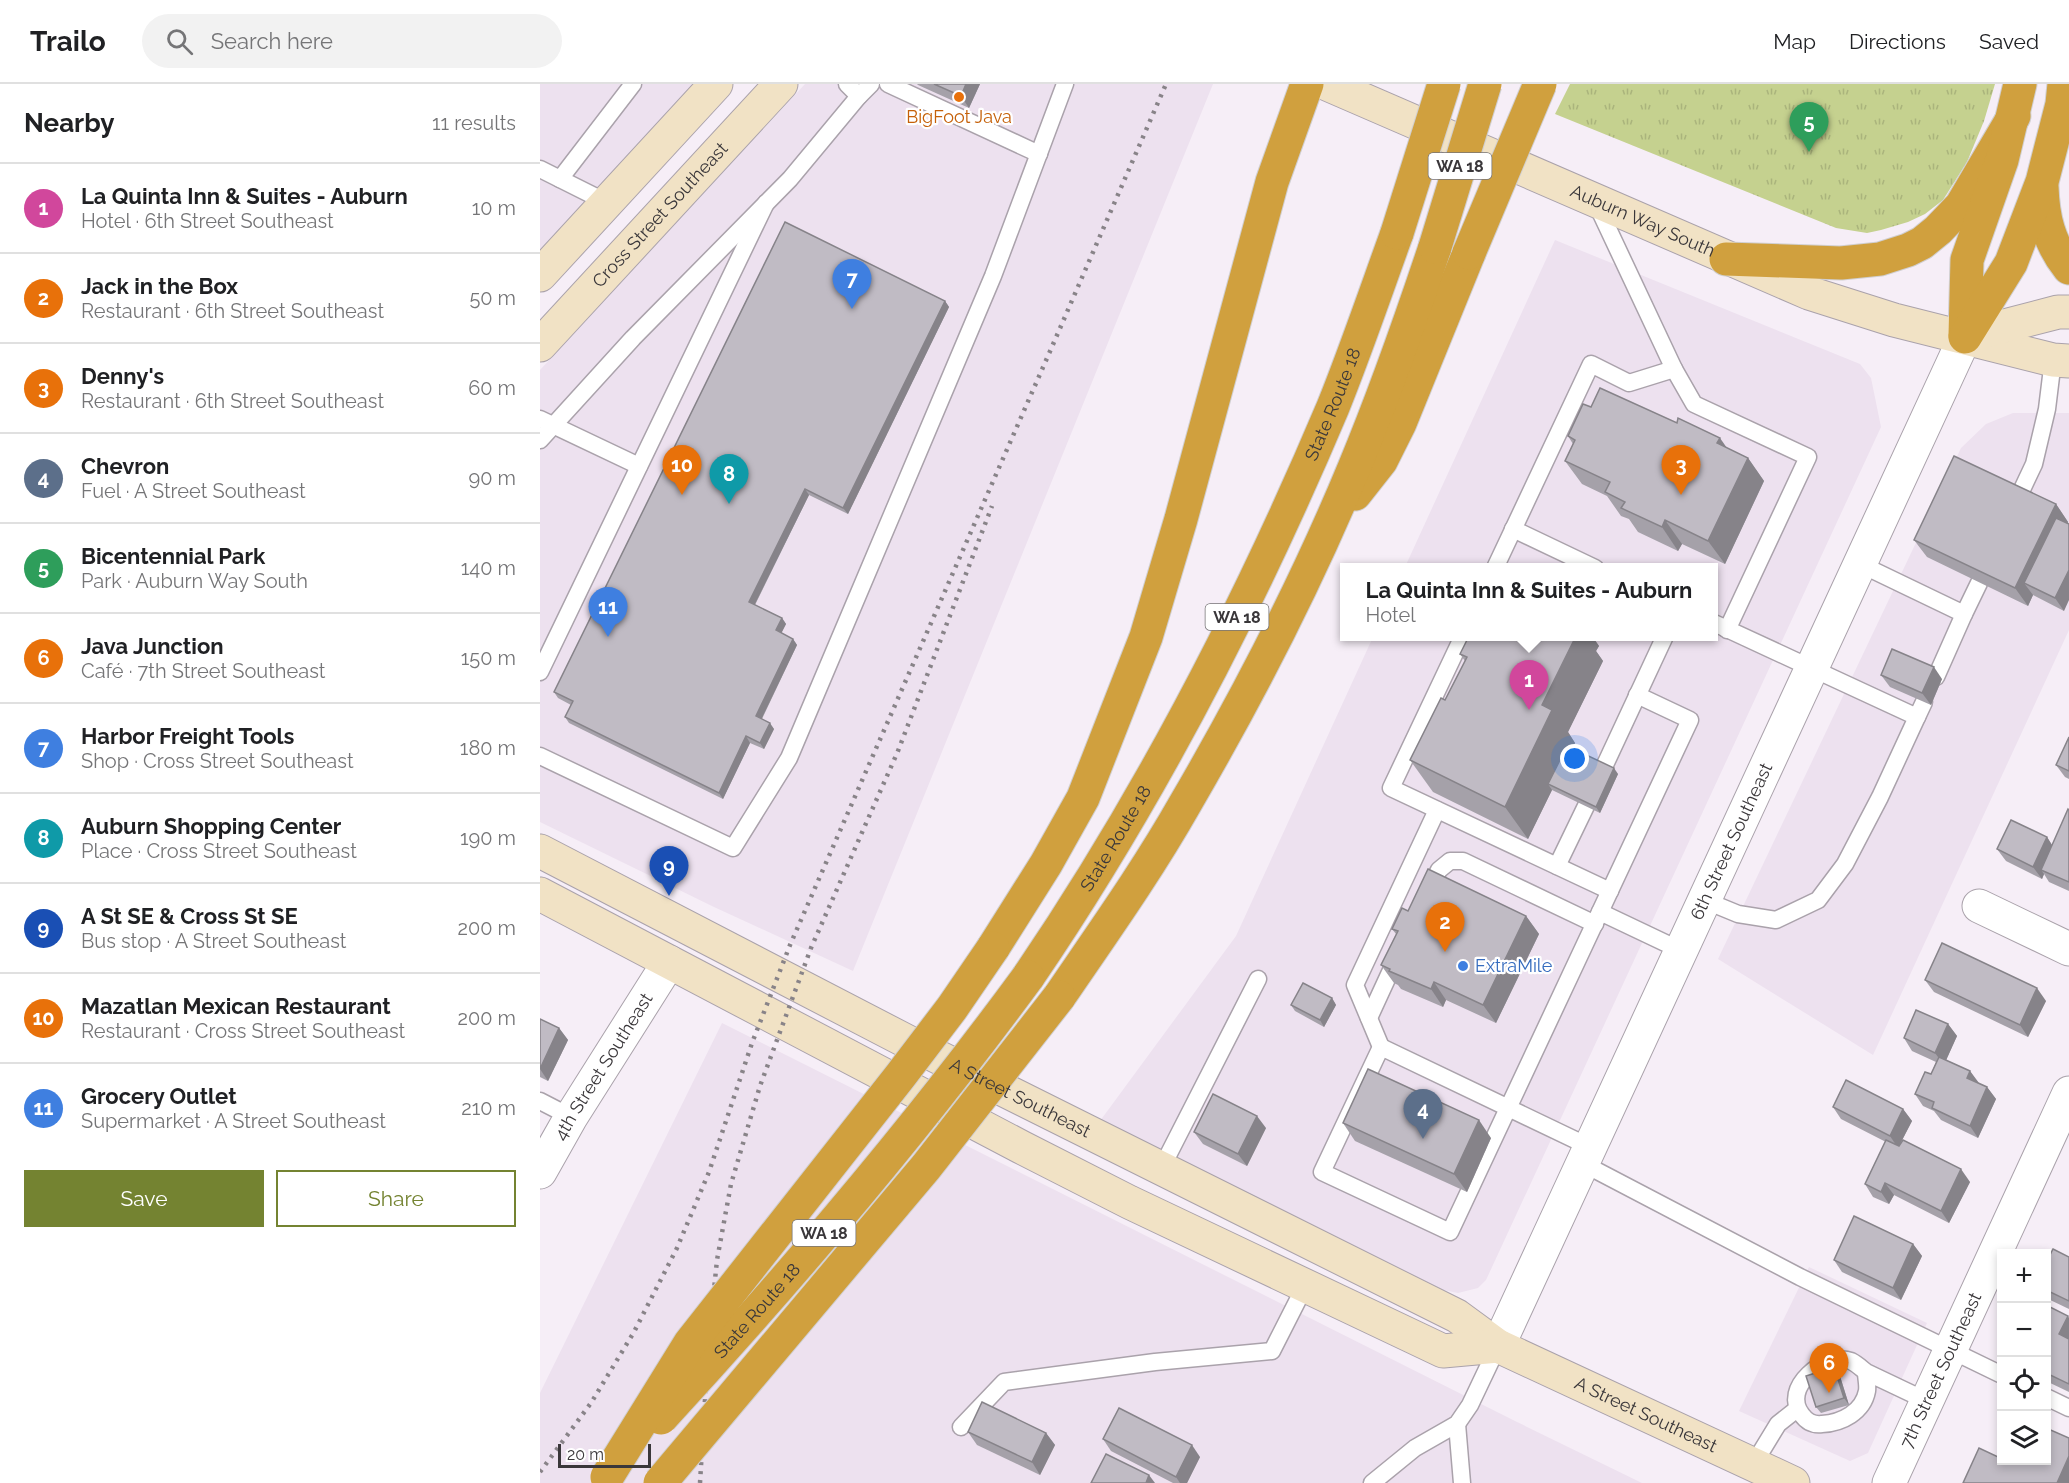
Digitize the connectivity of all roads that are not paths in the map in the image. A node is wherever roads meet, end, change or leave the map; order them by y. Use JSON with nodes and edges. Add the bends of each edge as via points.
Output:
{"nodes":[{"id":1,"x":633,"y":84,"type":"edge"},
{"id":2,"x":781,"y":84,"type":"edge"},
{"id":3,"x":888,"y":84,"type":"edge"},
{"id":4,"x":1065,"y":84,"type":"edge"},
{"id":5,"x":1307,"y":84,"type":"edge"},
{"id":6,"x":1327,"y":84,"type":"edge"},
{"id":7,"x":1444,"y":84,"type":"edge"},
{"id":8,"x":1485,"y":84,"type":"edge"},
{"id":9,"x":1540,"y":84,"type":"edge"},
{"id":10,"x":2020,"y":84,"type":"edge"},
{"id":11,"x":2064,"y":84,"type":"edge"},
{"id":12,"x":712,"y":85,"type":"edge"},
{"id":13,"x":859,"y":88,"type":"edge"},
{"id":14,"x":2014,"y":117,"type":"junction"},
{"id":15,"x":1039,"y":154,"type":"junction"},
{"id":16,"x":540,"y":169,"type":"edge"},
{"id":17,"x":560,"y":179,"type":"junction"},
{"id":18,"x":2042,"y":182,"type":"junction"},
{"id":19,"x":608,"y":202,"type":"junction"},
{"id":20,"x":1596,"y":202,"type":"junction"},
{"id":21,"x":766,"y":203,"type":"junction"},
{"id":22,"x":1726,"y":259,"type":"junction"},
{"id":23,"x":2069,"y":268,"type":"edge"},
{"id":24,"x":540,"y":275,"type":"edge"},
{"id":25,"x":2069,"y":312,"type":"edge"},
{"id":26,"x":1965,"y":337,"type":"junction"},
{"id":27,"x":540,"y":345,"type":"edge"},
{"id":28,"x":2061,"y":360,"type":"edge"},
{"id":29,"x":1674,"y":369,"type":"junction"},
{"id":30,"x":547,"y":422,"type":"edge"},
{"id":31,"x":540,"y":440,"type":"edge"},
{"id":32,"x":639,"y":466,"type":"junction"},
{"id":33,"x":2018,"y":498,"type":"edge"},
{"id":34,"x":1327,"y":528,"type":"junction"},
{"id":35,"x":1513,"y":529,"type":"junction"},
{"id":36,"x":1497,"y":563,"type":"edge"},
{"id":37,"x":1586,"y":563,"type":"edge"},
{"id":38,"x":1860,"y":564,"type":"junction"},
{"id":39,"x":1979,"y":583,"type":"edge"},
{"id":40,"x":1964,"y":614,"type":"junction"},
{"id":41,"x":1720,"y":627,"type":"edge"},
{"id":42,"x":1461,"y":641,"type":"edge"},
{"id":43,"x":1663,"y":641,"type":"edge"},
{"id":44,"x":1811,"y":669,"type":"junction"},
{"id":45,"x":540,"y":672,"type":"edge"},
{"id":46,"x":1936,"y":676,"type":"edge"},
{"id":47,"x":1637,"y":695,"type":"junction"},
{"id":48,"x":540,"y":756,"type":"edge"},
{"id":49,"x":1604,"y":767,"type":"edge"},
{"id":50,"x":1586,"y":806,"type":"edge"},
{"id":51,"x":1437,"y":810,"type":"junction"},
{"id":52,"x":540,"y":851,"type":"edge"},
{"id":53,"x":1557,"y":866,"type":"junction"},
{"id":54,"x":1610,"y":891,"type":"junction"},
{"id":55,"x":540,"y":894,"type":"edge"},
{"id":56,"x":1704,"y":900,"type":"junction"},
{"id":57,"x":1979,"y":906,"type":"dead end"},
{"id":58,"x":1419,"y":912,"type":"edge"},
{"id":59,"x":1598,"y":918,"type":"junction"},
{"id":60,"x":1404,"y":943,"type":"edge"},
{"id":61,"x":2069,"y":948,"type":"edge"},
{"id":62,"x":1680,"y":950,"type":"junction"},
{"id":63,"x":669,"y":962,"type":"junction"},
{"id":64,"x":1258,"y":979,"type":"dead end"},
{"id":65,"x":1369,"y":1017,"type":"junction"},
{"id":66,"x":1381,"y":1047,"type":"junction"},
{"id":67,"x":2069,"y":1094,"type":"edge"},
{"id":68,"x":540,"y":1101,"type":"edge"},
{"id":69,"x":1509,"y":1107,"type":"junction"},
{"id":70,"x":571,"y":1117,"type":"junction"},
{"id":71,"x":1586,"y":1155,"type":"junction"},
{"id":72,"x":1161,"y":1169,"type":"junction"},
{"id":73,"x":540,"y":1172,"type":"edge"},
{"id":74,"x":1305,"y":1286,"type":"junction"},
{"id":75,"x":1498,"y":1346,"type":"junction"},
{"id":76,"x":1951,"y":1349,"type":"junction"},
{"id":77,"x":1866,"y":1372,"type":"junction"},
{"id":78,"x":1997,"y":1373,"type":"edge"},
{"id":79,"x":2051,"y":1399,"type":"edge"},
{"id":80,"x":1927,"y":1401,"type":"junction"},
{"id":81,"x":2069,"y":1408,"type":"edge"},
{"id":82,"x":1797,"y":1409,"type":"junction"},
{"id":83,"x":1457,"y":1424,"type":"junction"},
{"id":84,"x":961,"y":1427,"type":"dead end"},
{"id":85,"x":1754,"y":1465,"type":"junction"},
{"id":86,"x":604,"y":1480,"type":"edge"},
{"id":87,"x":660,"y":1483,"type":"edge"},
{"id":88,"x":1372,"y":1483,"type":"edge"},
{"id":89,"x":1462,"y":1483,"type":"edge"},
{"id":90,"x":1793,"y":1483,"type":"edge"},
{"id":91,"x":1890,"y":1483,"type":"edge"}],
"edges":[{"from":1,"to":17,"type":"lane"},
{"from":2,"to":27,"type":"main road","name":"Cross Street Southeast"},
{"from":3,"to":15,"type":"lane"},
{"from":4,"to":15,"type":"lane"},
{"from":5,"to":86,"type":"highway","bridge":true,"via":[[1272,182],[1146,637],[1083,798],[1046,864],[952,1008],[690,1343]]},
{"from":6,"to":20,"type":"main road","name":"Auburn Way South"},
{"from":7,"to":86,"type":"highway","name":"State Route 18","number":"WA 18","bridge":true,"via":[[1397,233],[1333,406],[1244,602],[1147,790],[1028,977],[932,1105],[717,1357]]},
{"from":8,"to":34,"type":"highway","name":"State Route 18","number":"WA 18","bridge":true,"via":[[1435,247],[1385,388]]},
{"from":9,"to":34,"type":"highway","bridge":true,"via":[[1400,423],[1381,461]]},
{"from":10,"to":14,"type":"highway"},
{"from":11,"to":18,"type":"highway"},
{"from":12,"to":19,"type":"main road"},
{"from":13,"to":21,"type":"lane","via":[[790,179]]},
{"from":14,"to":22,"type":"highway","via":[[1961,206],[1938,230],[1908,250],[1880,260],[1841,263]]},
{"from":14,"to":26,"type":"highway","via":[[1967,260]]},
{"from":15,"to":48,"type":"lane","via":[[993,276],[789,758],[733,848]]},
{"from":16,"to":17,"type":"lane"},
{"from":17,"to":19,"type":"lane"},
{"from":18,"to":23,"type":"highway","via":[[2049,236]]},
{"from":18,"to":26,"type":"highway","via":[[2011,263]]},
{"from":19,"to":24,"type":"main road"},
{"from":20,"to":22,"type":"main road","name":"Auburn Way South"},
{"from":20,"to":29,"type":"lane"},
{"from":21,"to":30,"type":"lane"},
{"from":21,"to":32,"type":"lane"},
{"from":22,"to":26,"type":"main road","name":"Auburn Way South","via":[[1820,297]]},
{"from":25,"to":26,"type":"main road","name":"Auburn Way South"},
{"from":26,"to":28,"type":"main road","name":"Auburn Way South"},
{"from":26,"to":38,"type":"street","name":"6th Street Southeast"},
{"from":28,"to":33,"type":"lane","via":[[2034,464]]},
{"from":29,"to":35,"type":"lane","via":[[1629,383],[1591,364]]},
{"from":29,"to":41,"type":"lane","via":[[1694,404],[1808,458]]},
{"from":30,"to":31,"type":"lane"},
{"from":30,"to":32,"type":"lane"},
{"from":32,"to":45,"type":"lane"},
{"from":34,"to":87,"type":"highway","name":"State Route 18","number":"WA 18","bridge":true,"via":[[1267,654],[1185,806],[1059,998],[926,1167]]},
{"from":35,"to":36,"type":"lane"},
{"from":35,"to":37,"type":"lane"},
{"from":38,"to":40,"type":"lane"},
{"from":38,"to":44,"type":"street","name":"6th Street Southeast"},
{"from":39,"to":40,"type":"lane"},
{"from":40,"to":46,"type":"lane"},
{"from":41,"to":44,"type":"lane"},
{"from":42,"to":51,"type":"lane","via":[[1391,788]]},
{"from":43,"to":47,"type":"lane"},
{"from":44,"to":56,"type":"street","name":"6th Street Southeast"},
{"from":44,"to":56,"type":"lane","via":[[1920,710],[1845,864],[1818,900],[1776,920],[1738,914]]},
{"from":47,"to":49,"type":"lane"},
{"from":47,"to":54,"type":"lane","via":[[1690,720]]},
{"from":50,"to":53,"type":"lane"},
{"from":51,"to":53,"type":"lane"},
{"from":51,"to":65,"type":"lane","via":[[1356,985]]},
{"from":52,"to":72,"type":"main road","name":"A Street Southeast"},
{"from":53,"to":54,"type":"lane"},
{"from":54,"to":59,"type":"lane"},
{"from":55,"to":63,"type":"main road"},
{"from":56,"to":62,"type":"street","name":"6th Street Southeast"},
{"from":57,"to":61,"type":"street"},
{"from":58,"to":59,"type":"lane","via":[[1439,870],[1450,861],[1463,861]]},
{"from":59,"to":62,"type":"lane"},
{"from":59,"to":69,"type":"lane"},
{"from":60,"to":65,"type":"lane"},
{"from":62,"to":71,"type":"street","name":"6th Street Southeast"},
{"from":63,"to":70,"type":"street","name":"4th Street Southeast"},
{"from":63,"to":74,"type":"main road","via":[[1021,1147]]},
{"from":64,"to":72,"type":"lane"},
{"from":65,"to":66,"type":"lane"},
{"from":66,"to":69,"type":"lane"},
{"from":66,"to":69,"type":"lane","via":[[1322,1172],[1407,1212],[1450,1232]]},
{"from":67,"to":76,"type":"street","name":"7th Street Southeast"},
{"from":68,"to":70,"type":"lane"},
{"from":69,"to":71,"type":"lane"},
{"from":70,"to":73,"type":"street","name":"4th Street Southeast"},
{"from":71,"to":75,"type":"street","name":"6th Street Southeast"},
{"from":71,"to":76,"type":"lane","via":[[1800,1277]]},
{"from":72,"to":75,"type":"main road","name":"A Street Southeast","via":[[1457,1316]]},
{"from":74,"to":75,"type":"main road","via":[[1443,1351]]},
{"from":74,"to":84,"type":"lane","via":[[1272,1351],[1004,1382]]},
{"from":75,"to":83,"type":"lane"},
{"from":75,"to":85,"type":"main road","name":"A Street Southeast"},
{"from":76,"to":78,"type":"lane"},
{"from":76,"to":80,"type":"street","name":"7th Street Southeast"},
{"from":77,"to":80,"type":"lane"},
{"from":77,"to":82,"type":"lane","via":[[1848,1360],[1820,1366],[1802,1381]]},
{"from":77,"to":82,"type":"lane","via":[[1867,1390],[1859,1408],[1839,1422],[1815,1424]]},
{"from":79,"to":81,"type":"lane"},
{"from":80,"to":91,"type":"street","name":"7th Street Southeast"},
{"from":82,"to":85,"type":"lane","via":[[1778,1424]]},
{"from":83,"to":88,"type":"lane","via":[[1415,1448]]},
{"from":83,"to":89,"type":"lane"},
{"from":85,"to":90,"type":"main road","name":"A Street Southeast"}]}
